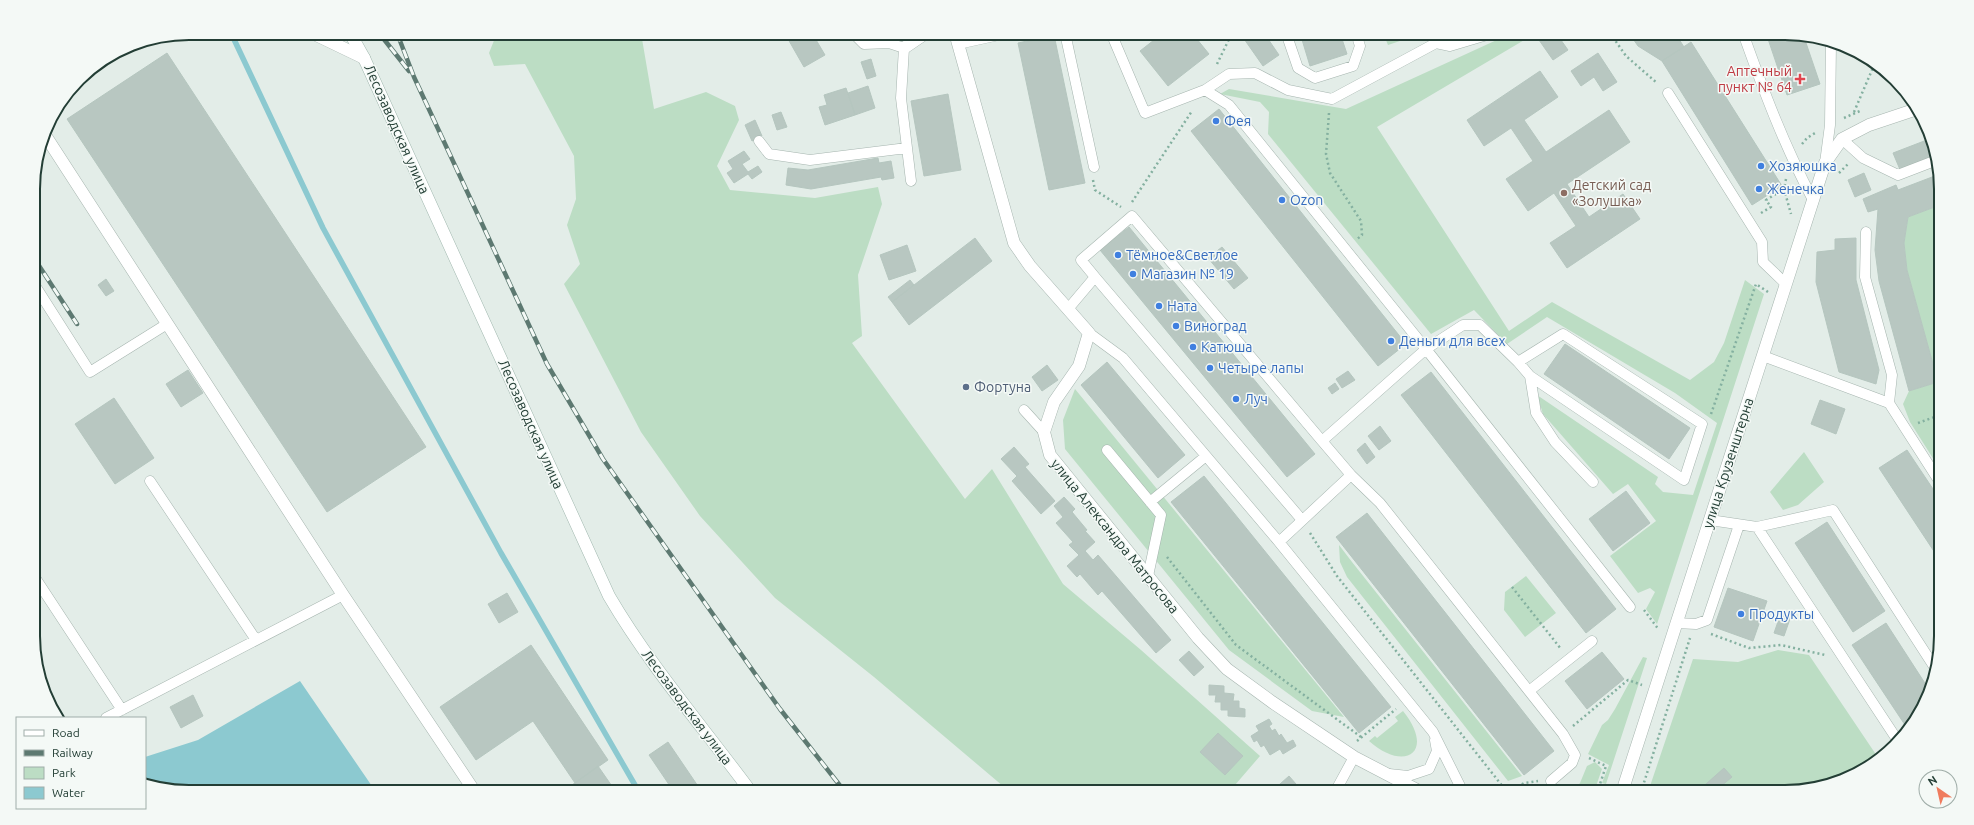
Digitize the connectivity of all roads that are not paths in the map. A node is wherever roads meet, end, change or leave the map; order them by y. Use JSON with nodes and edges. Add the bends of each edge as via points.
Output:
{"nodes":[{"id":1,"x":327,"y":40,"type":"edge"},
{"id":2,"x":354,"y":40,"type":"edge"},
{"id":3,"x":860,"y":40,"type":"edge"},
{"id":4,"x":916,"y":40,"type":"edge"},
{"id":5,"x":957,"y":40,"type":"edge"},
{"id":6,"x":1067,"y":40,"type":"edge"},
{"id":7,"x":1114,"y":40,"type":"dead end"},
{"id":8,"x":1288,"y":40,"type":"edge"},
{"id":9,"x":1358,"y":40,"type":"edge"},
{"id":10,"x":1431,"y":40,"type":"edge"},
{"id":11,"x":1438,"y":40,"type":"edge"},
{"id":12,"x":1470,"y":40,"type":"edge"},
{"id":13,"x":1746,"y":40,"type":"edge"},
{"id":14,"x":1831,"y":47,"type":"edge"},
{"id":15,"x":904,"y":48,"type":"junction"},
{"id":16,"x":364,"y":58,"type":"junction"},
{"id":17,"x":1205,"y":90,"type":"junction"},
{"id":18,"x":1668,"y":93,"type":"road end"},
{"id":19,"x":1912,"y":111,"type":"edge"},
{"id":20,"x":1842,"y":139,"type":"junction"},
{"id":21,"x":48,"y":140,"type":"edge"},
{"id":22,"x":759,"y":141,"type":"dead end"},
{"id":23,"x":907,"y":148,"type":"junction"},
{"id":24,"x":1931,"y":162,"type":"edge"},
{"id":25,"x":1825,"y":163,"type":"junction"},
{"id":26,"x":1094,"y":167,"type":"dead end"},
{"id":27,"x":912,"y":181,"type":"dead end"},
{"id":28,"x":1813,"y":200,"type":"junction"},
{"id":29,"x":1866,"y":232,"type":"dead end"},
{"id":30,"x":1095,"y":277,"type":"junction"},
{"id":31,"x":1786,"y":284,"type":"junction"},
{"id":32,"x":40,"y":293,"type":"edge"},
{"id":33,"x":1068,"y":309,"type":"junction"},
{"id":34,"x":167,"y":324,"type":"junction"},
{"id":35,"x":1089,"y":333,"type":"junction"},
{"id":36,"x":1426,"y":349,"type":"junction"},
{"id":37,"x":1763,"y":356,"type":"junction"},
{"id":38,"x":1518,"y":362,"type":"junction"},
{"id":39,"x":1530,"y":376,"type":"junction"},
{"id":40,"x":1888,"y":403,"type":"junction"},
{"id":41,"x":1024,"y":410,"type":"dead end"},
{"id":42,"x":1044,"y":432,"type":"junction"},
{"id":43,"x":1322,"y":441,"type":"junction"},
{"id":44,"x":1107,"y":450,"type":"dead end"},
{"id":45,"x":1206,"y":456,"type":"junction"},
{"id":46,"x":1934,"y":473,"type":"edge"},
{"id":47,"x":1351,"y":475,"type":"junction"},
{"id":48,"x":150,"y":481,"type":"dead end"},
{"id":49,"x":1592,"y":482,"type":"dead end"},
{"id":50,"x":1150,"y":502,"type":"junction"},
{"id":51,"x":1302,"y":520,"type":"junction"},
{"id":52,"x":1710,"y":520,"type":"junction"},
{"id":53,"x":1739,"y":525,"type":"junction"},
{"id":54,"x":1757,"y":527,"type":"junction"},
{"id":55,"x":1279,"y":542,"type":"junction"},
{"id":56,"x":1148,"y":576,"type":"junction"},
{"id":57,"x":40,"y":585,"type":"edge"},
{"id":58,"x":343,"y":595,"type":"junction"},
{"id":59,"x":1630,"y":607,"type":"road end"},
{"id":60,"x":1676,"y":623,"type":"junction"},
{"id":61,"x":256,"y":640,"type":"junction"},
{"id":62,"x":1592,"y":642,"type":"dead end"},
{"id":63,"x":1931,"y":663,"type":"edge"},
{"id":64,"x":1529,"y":691,"type":"junction"},
{"id":65,"x":122,"y":710,"type":"junction"},
{"id":66,"x":108,"y":717,"type":"edge"},
{"id":67,"x":1433,"y":732,"type":"junction"},
{"id":68,"x":1895,"y":736,"type":"edge"},
{"id":69,"x":1349,"y":754,"type":"junction"},
{"id":70,"x":1384,"y":773,"type":"junction"},
{"id":71,"x":1551,"y":781,"type":"road end"},
{"id":72,"x":470,"y":785,"type":"edge"},
{"id":73,"x":746,"y":785,"type":"edge"},
{"id":74,"x":1338,"y":785,"type":"edge"},
{"id":75,"x":1407,"y":785,"type":"edge"},
{"id":76,"x":1460,"y":785,"type":"edge"},
{"id":77,"x":1624,"y":785,"type":"edge"}],
"edges":[{"from":1,"to":16,"type":"street"},
{"from":2,"to":16,"type":"street","name":"Лесозаводская улица"},
{"from":3,"to":15,"type":"lane","via":[[864,44],[889,43]]},
{"from":4,"to":15,"type":"street"},
{"from":5,"to":33,"type":"street","via":[[1014,243],[1030,266]]},
{"from":6,"to":26,"type":"lane"},
{"from":7,"to":17,"type":"lane","via":[[1144,113]]},
{"from":8,"to":9,"type":"lane","via":[[1298,68],[1315,78],[1353,66],[1360,46]]},
{"from":10,"to":17,"type":"lane","via":[[1332,99],[1288,90],[1255,73],[1229,74]]},
{"from":11,"to":12,"type":"lane","via":[[1450,46]]},
{"from":13,"to":28,"type":"lane","via":[[1772,114]]},
{"from":14,"to":25,"type":"lane","via":[[1830,124]]},
{"from":15,"to":23,"type":"lane","via":[[901,98]]},
{"from":16,"to":73,"type":"street","name":"Лесозаводская улица","via":[[609,596],[661,676]]},
{"from":17,"to":36,"type":"lane","via":[[1229,105]]},
{"from":18,"to":31,"type":"lane","via":[[1762,242],[1763,262]]},
{"from":19,"to":20,"type":"street","via":[[1869,125]]},
{"from":20,"to":24,"type":"lane","via":[[1863,158],[1898,175]]},
{"from":20,"to":25,"type":"street","name":"улица Крузенштерна"},
{"from":21,"to":34,"type":"street"},
{"from":22,"to":23,"type":"lane","via":[[770,154],[810,160]]},
{"from":23,"to":27,"type":"lane"},
{"from":25,"to":28,"type":"street","name":"улица Крузенштерна"},
{"from":28,"to":31,"type":"street","name":"улица Крузенштерна"},
{"from":29,"to":40,"type":"lane","via":[[1865,277],[1892,375]]},
{"from":30,"to":33,"type":"lane"},
{"from":30,"to":43,"type":"lane","via":[[1081,260],[1132,216]]},
{"from":30,"to":51,"type":"lane"},
{"from":31,"to":37,"type":"street","name":"улица Крузенштерна"},
{"from":32,"to":34,"type":"lane","via":[[90,372]]},
{"from":33,"to":35,"type":"street"},
{"from":34,"to":58,"type":"street"},
{"from":35,"to":42,"type":"street","via":[[1078,366],[1054,402]]},
{"from":35,"to":45,"type":"lane","via":[[1123,358]]},
{"from":36,"to":38,"type":"lane","via":[[1463,325],[1480,326]]},
{"from":36,"to":43,"type":"lane"},
{"from":36,"to":59,"type":"lane"},
{"from":37,"to":40,"type":"lane"},
{"from":37,"to":52,"type":"street","name":"улица Крузенштерна"},
{"from":38,"to":39,"type":"lane"},
{"from":38,"to":39,"type":"lane","via":[[1563,334],[1702,424],[1684,480]]},
{"from":39,"to":49,"type":"lane","via":[[1536,413],[1555,442]]},
{"from":40,"to":46,"type":"lane"},
{"from":41,"to":42,"type":"lane"},
{"from":42,"to":56,"type":"street","name":"улица Александра Матросова","via":[[1050,455]]},
{"from":43,"to":47,"type":"lane"},
{"from":44,"to":50,"type":"lane"},
{"from":45,"to":50,"type":"lane"},
{"from":45,"to":55,"type":"lane"},
{"from":47,"to":51,"type":"lane"},
{"from":47,"to":64,"type":"lane","via":[[1380,503]]},
{"from":48,"to":61,"type":"lane"},
{"from":50,"to":56,"type":"lane","via":[[1161,515]]},
{"from":51,"to":55,"type":"lane"},
{"from":52,"to":53,"type":"lane"},
{"from":52,"to":60,"type":"street","name":"улица Крузенштерна"},
{"from":53,"to":54,"type":"lane"},
{"from":53,"to":60,"type":"lane","via":[[1706,620],[1696,624]]},
{"from":54,"to":63,"type":"lane","via":[[1833,510]]},
{"from":54,"to":68,"type":"lane"},
{"from":55,"to":67,"type":"lane"},
{"from":56,"to":69,"type":"street","name":"улица Александра Матросова","via":[[1198,638],[1227,669]]},
{"from":57,"to":65,"type":"lane"},
{"from":58,"to":61,"type":"lane"},
{"from":58,"to":72,"type":"street"},
{"from":60,"to":77,"type":"street","name":"улица Крузенштерна"},
{"from":61,"to":65,"type":"lane"},
{"from":62,"to":64,"type":"lane"},
{"from":64,"to":71,"type":"lane","via":[[1563,734],[1575,754],[1572,763]]},
{"from":65,"to":66,"type":"lane"},
{"from":67,"to":70,"type":"lane","via":[[1436,751],[1429,769],[1408,776]]},
{"from":67,"to":76,"type":"lane"},
{"from":69,"to":70,"type":"street","name":"улица Александра Матросова"},
{"from":69,"to":74,"type":"lane"},
{"from":70,"to":75,"type":"street","name":"улица Александра Матросова"}]}
